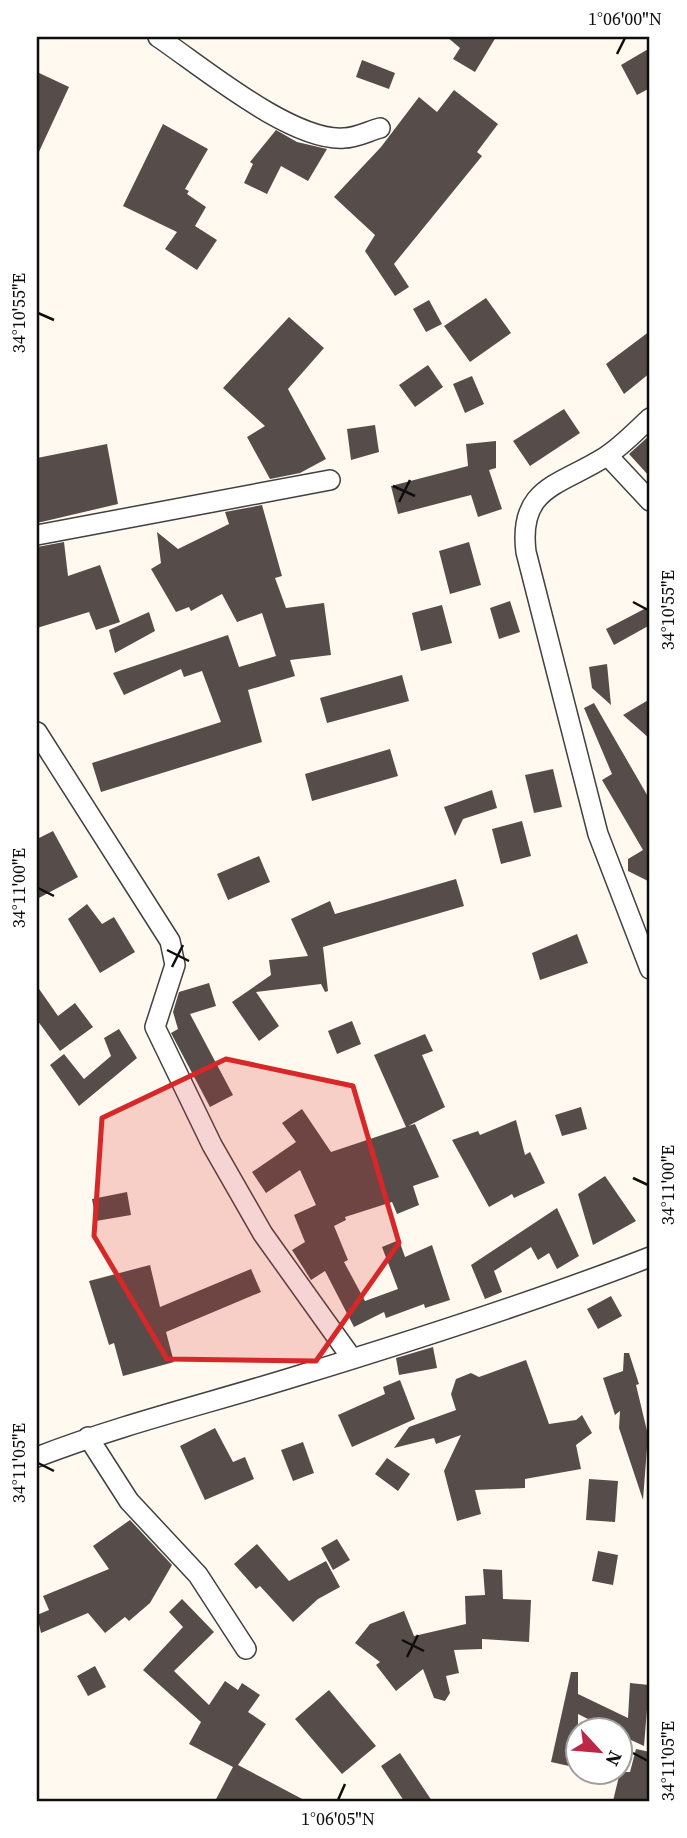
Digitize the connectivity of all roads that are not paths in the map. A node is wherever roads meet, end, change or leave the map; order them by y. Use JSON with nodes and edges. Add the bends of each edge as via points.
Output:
{"nodes":[{"id":1,"x":158,"y":37,"type":"edge"},
{"id":2,"x":380,"y":128,"type":"dead end"},
{"id":3,"x":650,"y":418,"type":"edge"},
{"id":4,"x":608,"y":456,"type":"junction"},
{"id":5,"x":330,"y":481,"type":"dead end"},
{"id":6,"x":650,"y":501,"type":"edge"},
{"id":7,"x":37,"y":535,"type":"edge"},
{"id":8,"x":37,"y":732,"type":"edge"},
{"id":9,"x":650,"y":969,"type":"edge"},
{"id":10,"x":650,"y":1257,"type":"edge"},
{"id":11,"x":351,"y":1357,"type":"junction"},
{"id":12,"x":88,"y":1437,"type":"junction"},
{"id":13,"x":37,"y":1457,"type":"edge"},
{"id":14,"x":246,"y":1649,"type":"dead end"}],
"edges":[{"from":1,"to":2,"type":"street","via":[[278,119],[322,136],[345,139]]},
{"from":3,"to":4,"type":"street"},
{"from":4,"to":6,"type":"street"},
{"from":4,"to":9,"type":"street","via":[[545,490],[527,512],[523,527],[598,834]]},
{"from":5,"to":7,"type":"street"},
{"from":8,"to":11,"type":"street","via":[[170,942],[175,965],[155,1027],[212,1145],[263,1234]]},
{"from":10,"to":11,"type":"street","via":[[564,1290]]},
{"from":11,"to":12,"type":"street"},
{"from":12,"to":13,"type":"street"},
{"from":12,"to":14,"type":"street","via":[[128,1501],[198,1575]]}]}
